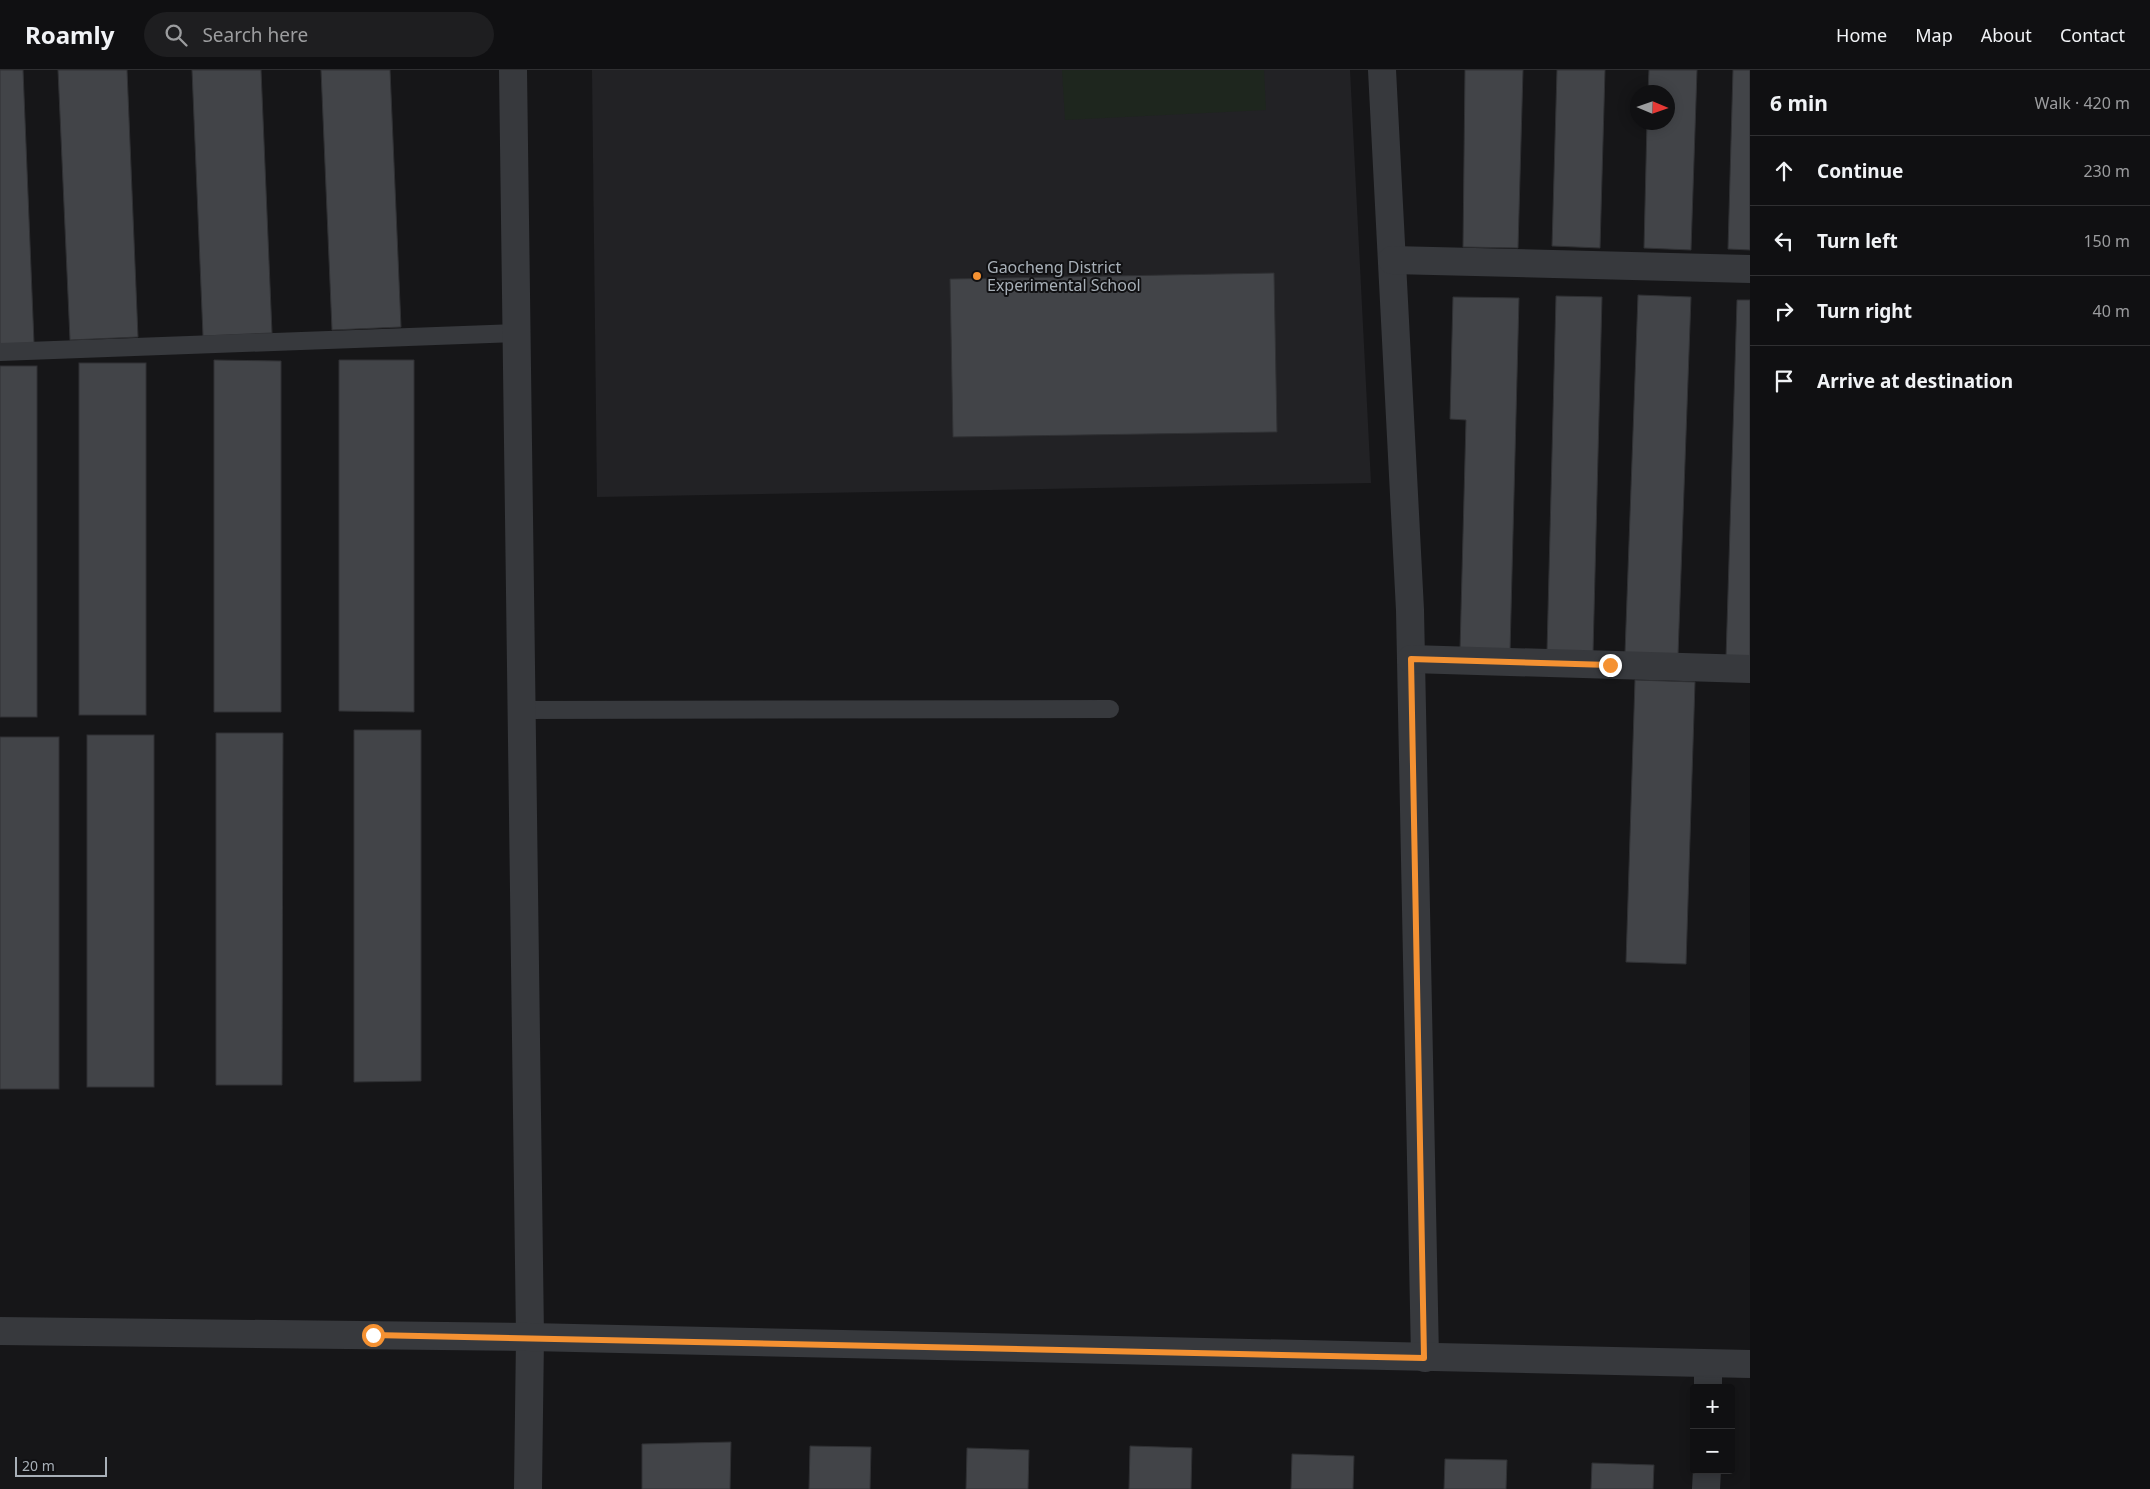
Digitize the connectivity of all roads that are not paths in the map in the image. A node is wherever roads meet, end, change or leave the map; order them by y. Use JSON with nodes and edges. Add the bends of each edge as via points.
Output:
{"nodes":[{"id":1,"x":512,"y":70,"type":"edge"},
{"id":2,"x":1382,"y":70,"type":"edge"},
{"id":3,"x":1392,"y":260,"type":"junction"},
{"id":4,"x":1750,"y":269,"type":"edge"},
{"id":5,"x":516,"y":334,"type":"junction"},
{"id":6,"x":0,"y":352,"type":"edge"},
{"id":7,"x":1411,"y":659,"type":"junction"},
{"id":8,"x":1750,"y":669,"type":"edge"},
{"id":9,"x":1110,"y":709,"type":"dead end"},
{"id":10,"x":521,"y":710,"type":"junction"},
{"id":11,"x":0,"y":1331,"type":"edge"},
{"id":12,"x":530,"y":1337,"type":"junction"},
{"id":13,"x":1424,"y":1358,"type":"junction"},
{"id":14,"x":1750,"y":1364,"type":"edge"},
{"id":15,"x":1708,"y":1376,"type":"edge"},
{"id":16,"x":1707,"y":1474,"type":"edge"},
{"id":17,"x":528,"y":1489,"type":"edge"},
{"id":18,"x":1706,"y":1489,"type":"edge"}],
"edges":[{"from":1,"to":5,"type":"street"},
{"from":2,"to":3,"type":"street"},
{"from":3,"to":4,"type":"street"},
{"from":3,"to":7,"type":"street"},
{"from":5,"to":6,"type":"lane"},
{"from":5,"to":10,"type":"street"},
{"from":7,"to":8,"type":"street"},
{"from":7,"to":13,"type":"street"},
{"from":9,"to":10,"type":"lane"},
{"from":10,"to":12,"type":"street"},
{"from":11,"to":12,"type":"street"},
{"from":12,"to":13,"type":"street"},
{"from":12,"to":17,"type":"street"},
{"from":13,"to":15,"type":"street"},
{"from":14,"to":15,"type":"street"},
{"from":16,"to":18,"type":"street"}]}
